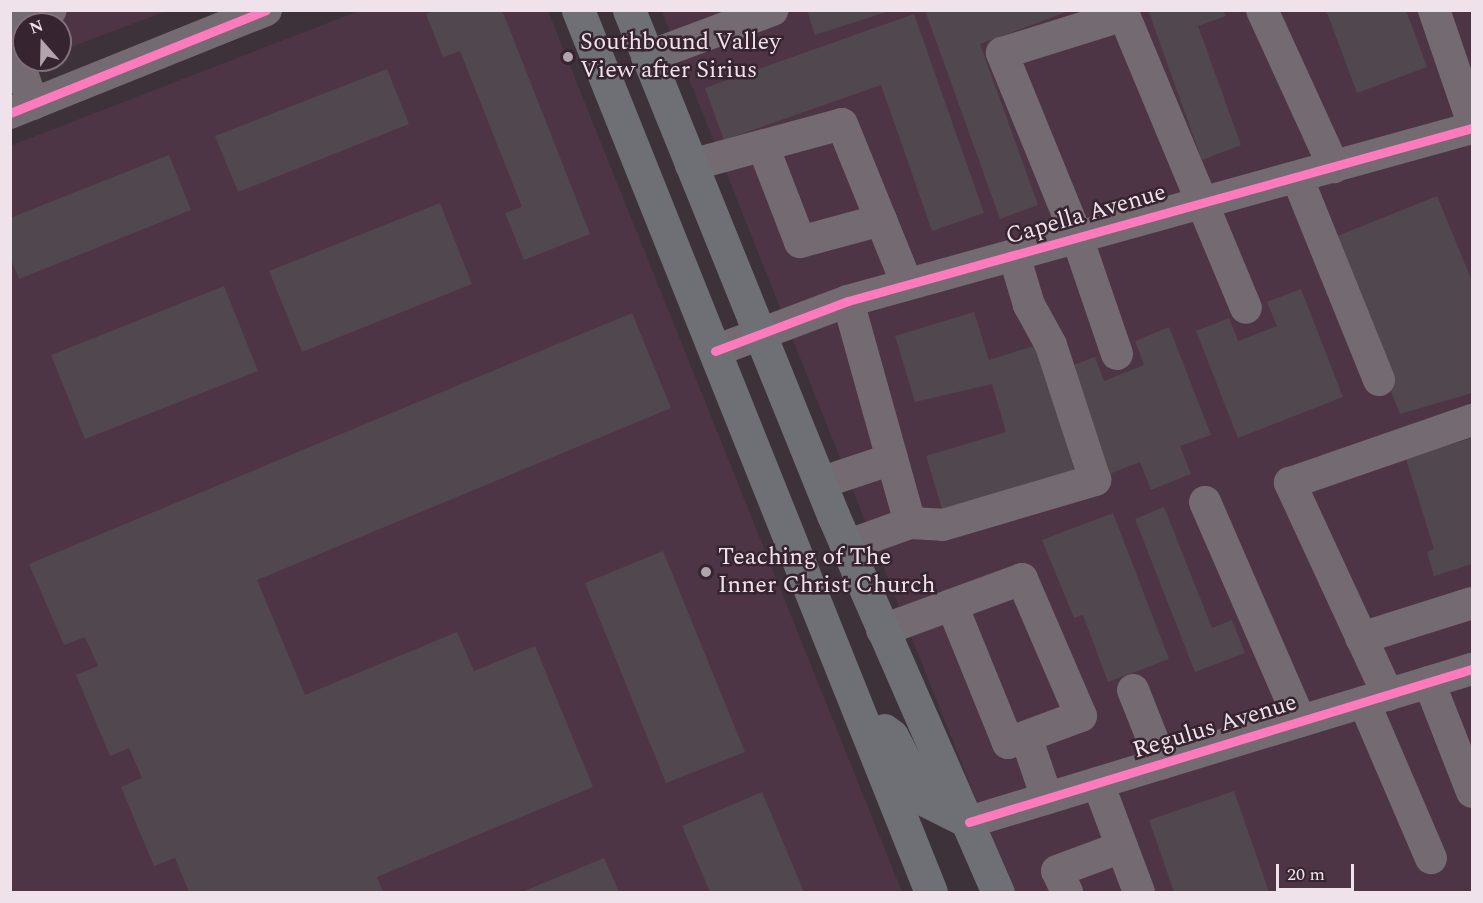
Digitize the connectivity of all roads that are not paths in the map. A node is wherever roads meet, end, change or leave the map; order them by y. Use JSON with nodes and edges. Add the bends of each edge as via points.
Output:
{"nodes":[{"id":1,"x":51,"y":10,"type":"edge"},
{"id":2,"x":266,"y":10,"type":"edge"},
{"id":3,"x":578,"y":10,"type":"edge"},
{"id":4,"x":629,"y":10,"type":"edge"},
{"id":5,"x":773,"y":10,"type":"edge"},
{"id":6,"x":1263,"y":10,"type":"edge"},
{"id":7,"x":1434,"y":10,"type":"edge"},
{"id":8,"x":10,"y":27,"type":"edge"},
{"id":9,"x":10,"y":39,"type":"edge"},
{"id":10,"x":647,"y":57,"type":"junction"},
{"id":11,"x":22,"y":108,"type":"edge"},
{"id":12,"x":1470,"y":134,"type":"edge"},
{"id":13,"x":763,"y":146,"type":"junction"},
{"id":14,"x":691,"y":165,"type":"junction"},
{"id":15,"x":1334,"y":166,"type":"junction"},
{"id":16,"x":1297,"y":177,"type":"junction"},
{"id":17,"x":647,"y":182,"type":"junction"},
{"id":18,"x":1200,"y":203,"type":"junction"},
{"id":19,"x":881,"y":220,"type":"junction"},
{"id":20,"x":1077,"y":237,"type":"junction"},
{"id":21,"x":1014,"y":255,"type":"junction"},
{"id":22,"x":907,"y":284,"type":"junction"},
{"id":23,"x":848,"y":301,"type":"junction"},
{"id":24,"x":1246,"y":309,"type":"dead end"},
{"id":25,"x":759,"y":335,"type":"junction"},
{"id":26,"x":715,"y":351,"type":"junction"},
{"id":27,"x":1117,"y":354,"type":"dead end"},
{"id":28,"x":1379,"y":380,"type":"dead end"},
{"id":29,"x":791,"y":414,"type":"junction"},
{"id":30,"x":1473,"y":420,"type":"edge"},
{"id":31,"x":747,"y":433,"type":"junction"},
{"id":32,"x":892,"y":459,"type":"junction"},
{"id":33,"x":820,"y":483,"type":"junction"},
{"id":34,"x":1205,"y":502,"type":"dead end"},
{"id":35,"x":910,"y":523,"type":"junction"},
{"id":36,"x":846,"y":546,"type":"junction"},
{"id":37,"x":1473,"y":603,"type":"edge"},
{"id":38,"x":952,"y":605,"type":"junction"},
{"id":39,"x":882,"y":630,"type":"junction"},
{"id":40,"x":1361,"y":638,"type":"junction"},
{"id":41,"x":1473,"y":669,"type":"edge"},
{"id":42,"x":1429,"y":682,"type":"junction"},
{"id":43,"x":1133,"y":690,"type":"dead end"},
{"id":44,"x":1376,"y":699,"type":"junction"},
{"id":45,"x":860,"y":714,"type":"junction"},
{"id":46,"x":1300,"y":721,"type":"junction"},
{"id":47,"x":1026,"y":737,"type":"junction"},
{"id":48,"x":1162,"y":763,"type":"junction"},
{"id":49,"x":1098,"y":783,"type":"junction"},
{"id":50,"x":1473,"y":792,"type":"edge"},
{"id":51,"x":1047,"y":798,"type":"junction"},
{"id":52,"x":969,"y":822,"type":"junction"},
{"id":53,"x":1122,"y":847,"type":"junction"},
{"id":54,"x":1431,"y":858,"type":"dead end"},
{"id":55,"x":931,"y":892,"type":"edge"},
{"id":56,"x":998,"y":892,"type":"edge"},
{"id":57,"x":1066,"y":892,"type":"edge"},
{"id":58,"x":1139,"y":892,"type":"edge"}],
"edges":[{"from":1,"to":8,"type":"street"},
{"from":2,"to":11,"type":"street"},
{"from":3,"to":17,"type":"main road"},
{"from":4,"to":10,"type":"main road"},
{"from":5,"to":10,"type":"street"},
{"from":6,"to":15,"type":"street"},
{"from":7,"to":12,"type":"street"},
{"from":9,"to":11,"type":"street"},
{"from":10,"to":14,"type":"main road"},
{"from":12,"to":15,"type":"street","name":"Capella Avenue"},
{"from":13,"to":14,"type":"street"},
{"from":13,"to":19,"type":"street","via":[[842,124]]},
{"from":13,"to":19,"type":"street","via":[[800,242]]},
{"from":14,"to":17,"type":"main road"},
{"from":14,"to":25,"type":"main road"},
{"from":15,"to":16,"type":"street","name":"Capella Avenue"},
{"from":16,"to":18,"type":"street","name":"Capella Avenue"},
{"from":16,"to":28,"type":"street"},
{"from":17,"to":26,"type":"main road"},
{"from":18,"to":20,"type":"street","name":"Capella Avenue"},
{"from":18,"to":20,"type":"street","via":[[1124,15],[1002,53]]},
{"from":18,"to":24,"type":"street"},
{"from":19,"to":22,"type":"street"},
{"from":20,"to":21,"type":"street","name":"Capella Avenue"},
{"from":20,"to":27,"type":"street"},
{"from":21,"to":22,"type":"street","name":"Capella Avenue"},
{"from":21,"to":35,"type":"street","via":[[1029,305],[1051,345],[1095,480],[942,525]]},
{"from":22,"to":23,"type":"street","name":"Capella Avenue"},
{"from":23,"to":25,"type":"street","name":"Capella Avenue"},
{"from":23,"to":32,"type":"street"},
{"from":25,"to":26,"type":"street","name":"Capella Avenue"},
{"from":25,"to":29,"type":"main road"},
{"from":26,"to":31,"type":"main road"},
{"from":29,"to":31,"type":"main road"},
{"from":29,"to":33,"type":"main road"},
{"from":30,"to":40,"type":"street","via":[[1290,483]]},
{"from":31,"to":45,"type":"main road"},
{"from":32,"to":33,"type":"street"},
{"from":32,"to":35,"type":"street"},
{"from":33,"to":36,"type":"main road"},
{"from":34,"to":46,"type":"street"},
{"from":35,"to":36,"type":"street"},
{"from":36,"to":39,"type":"main road"},
{"from":37,"to":40,"type":"street"},
{"from":38,"to":39,"type":"street"},
{"from":38,"to":47,"type":"street","via":[[1008,744]]},
{"from":38,"to":47,"type":"street","via":[[1022,579],[1081,716]]},
{"from":39,"to":52,"type":"main road"},
{"from":40,"to":44,"type":"street"},
{"from":41,"to":42,"type":"street","name":"Regulus Avenue"},
{"from":42,"to":44,"type":"street","name":"Regulus Avenue"},
{"from":42,"to":50,"type":"street"},
{"from":43,"to":48,"type":"street"},
{"from":44,"to":46,"type":"street","name":"Regulus Avenue"},
{"from":44,"to":54,"type":"street"},
{"from":45,"to":52,"type":"main road","via":[[892,736],[916,790],[929,803]]},
{"from":45,"to":55,"type":"main road"},
{"from":46,"to":48,"type":"street","name":"Regulus Avenue"},
{"from":47,"to":51,"type":"street"},
{"from":48,"to":49,"type":"street","name":"Regulus Avenue"},
{"from":49,"to":51,"type":"street","name":"Regulus Avenue"},
{"from":49,"to":53,"type":"street"},
{"from":51,"to":52,"type":"street","name":"Regulus Avenue"},
{"from":52,"to":56,"type":"main road"},
{"from":53,"to":57,"type":"street","via":[[1057,871]]},
{"from":53,"to":58,"type":"street"}]}
